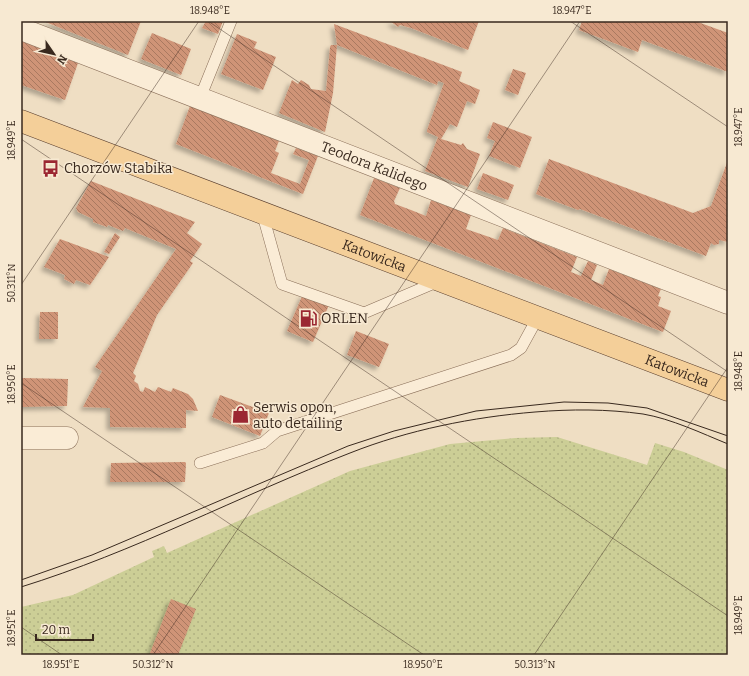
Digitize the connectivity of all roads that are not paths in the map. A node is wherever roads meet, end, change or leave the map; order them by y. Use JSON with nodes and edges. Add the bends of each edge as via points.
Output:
{"nodes":[{"id":1,"x":230,"y":21,"type":"edge"},
{"id":2,"x":21,"y":29,"type":"edge"},
{"id":3,"x":200,"y":98,"type":"junction"},
{"id":4,"x":21,"y":121,"type":"edge"},
{"id":5,"x":262,"y":212,"type":"junction"},
{"id":6,"x":440,"y":280,"type":"junction"},
{"id":7,"x":728,"y":303,"type":"edge"},
{"id":8,"x":538,"y":317,"type":"junction"},
{"id":9,"x":728,"y":390,"type":"edge"},
{"id":10,"x":21,"y":438,"type":"edge"},
{"id":11,"x":67,"y":438,"type":"dead end"},
{"id":12,"x":200,"y":463,"type":"dead end"}],
"edges":[{"from":1,"to":3,"type":"lane"},
{"from":2,"to":3,"type":"street","name":"Teodora Kalidego"},
{"from":3,"to":7,"type":"street","name":"Teodora Kalidego"},
{"from":4,"to":5,"type":"main road","name":"Katowicka"},
{"from":5,"to":6,"type":"main road","name":"Katowicka"},
{"from":5,"to":6,"type":"lane","via":[[282,284],[364,313]]},
{"from":6,"to":8,"type":"main road","name":"Katowicka"},
{"from":8,"to":9,"type":"main road","name":"Katowicka"},
{"from":8,"to":12,"type":"lane","via":[[521,348],[511,355],[277,431],[262,443]]},
{"from":10,"to":11,"type":"street"}]}
